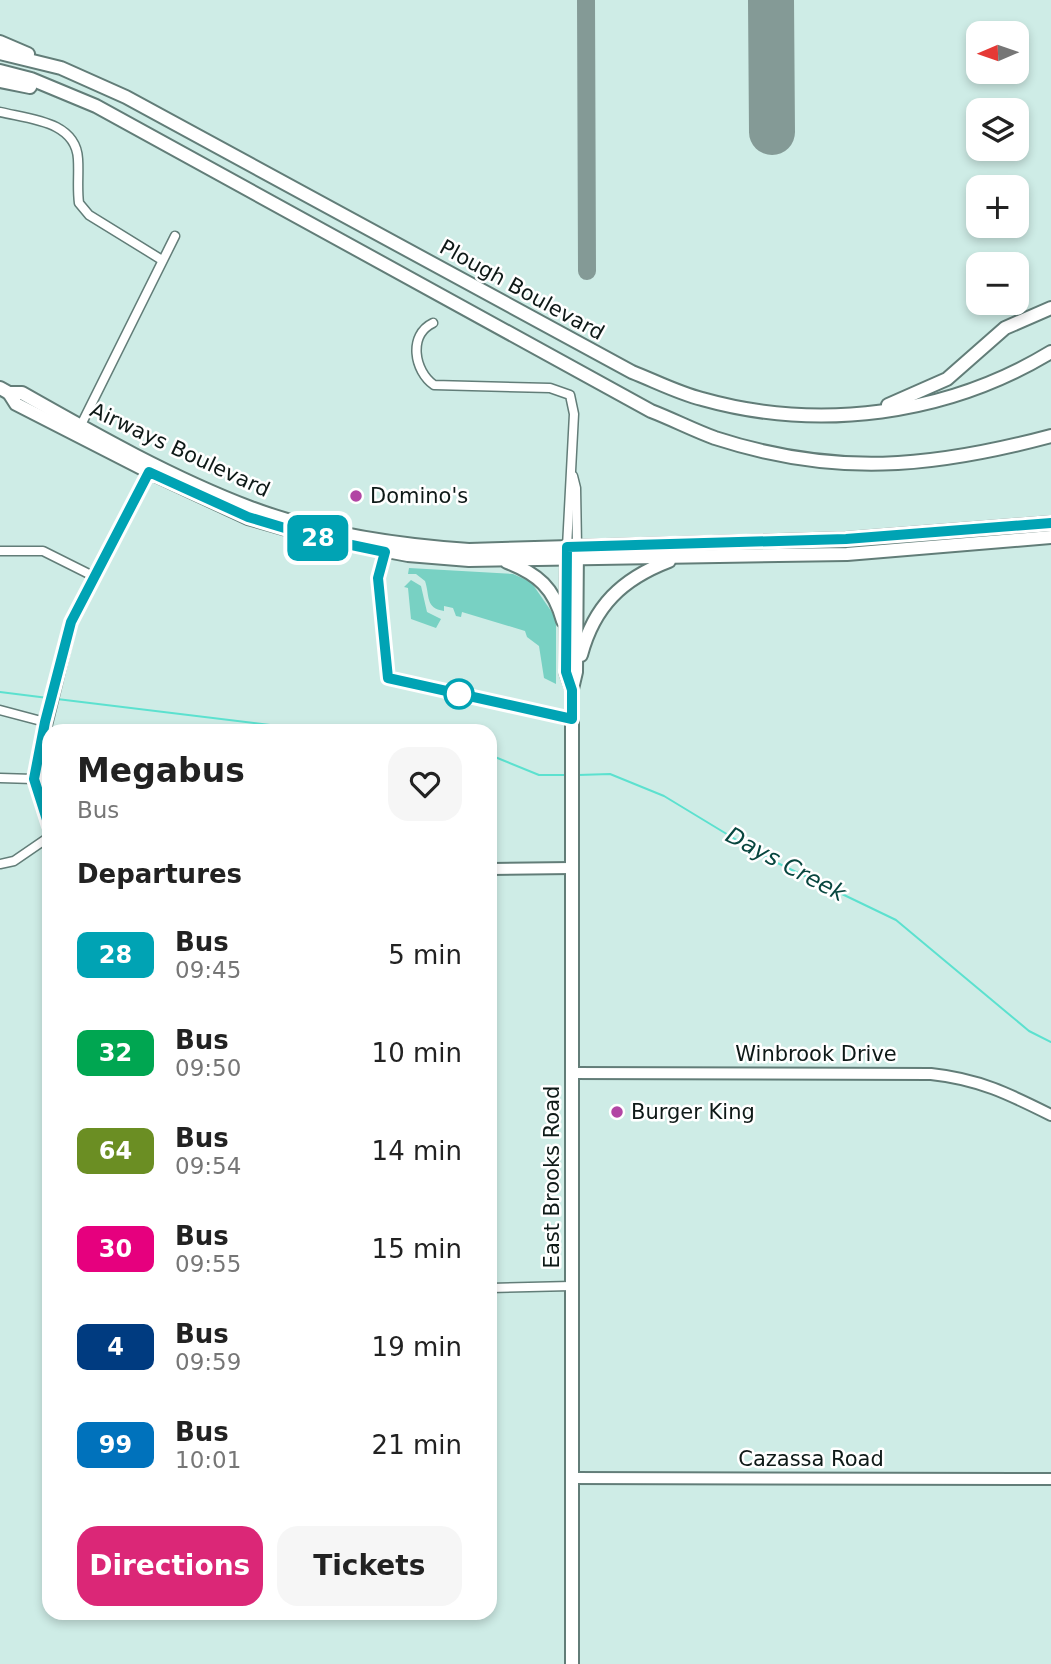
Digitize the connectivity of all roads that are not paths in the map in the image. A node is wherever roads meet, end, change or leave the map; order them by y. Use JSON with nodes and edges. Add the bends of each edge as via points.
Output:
{"nodes":[{"id":1,"x":0,"y":42,"type":"edge"},
{"id":2,"x":0,"y":53,"type":"edge"},
{"id":3,"x":61,"y":68,"type":"junction"},
{"id":4,"x":0,"y":71,"type":"edge"},
{"id":5,"x":0,"y":81,"type":"edge"},
{"id":6,"x":96,"y":106,"type":"junction"},
{"id":7,"x":0,"y":112,"type":"edge"},
{"id":8,"x":175,"y":236,"type":"dead end"},
{"id":9,"x":162,"y":260,"type":"junction"},
{"id":10,"x":1051,"y":308,"type":"edge"},
{"id":11,"x":433,"y":323,"type":"dead end"},
{"id":12,"x":1051,"y":352,"type":"edge"},
{"id":13,"x":5,"y":391,"type":"edge"},
{"id":14,"x":872,"y":412,"type":"junction"},
{"id":15,"x":78,"y":431,"type":"junction"},
{"id":16,"x":1051,"y":436,"type":"edge"},
{"id":17,"x":151,"y":468,"type":"junction"},
{"id":18,"x":1051,"y":523,"type":"edge"},
{"id":19,"x":1051,"y":537,"type":"edge"},
{"id":20,"x":0,"y":551,"type":"edge"},
{"id":21,"x":572,"y":552,"type":"junction"},
{"id":22,"x":459,"y":554,"type":"junction"},
{"id":23,"x":678,"y":557,"type":"junction"},
{"id":24,"x":500,"y":559,"type":"junction"},
{"id":25,"x":93,"y":576,"type":"junction"},
{"id":26,"x":566,"y":632,"type":"junction"},
{"id":27,"x":576,"y":672,"type":"junction"},
{"id":28,"x":572,"y":690,"type":"junction"},
{"id":29,"x":0,"y":710,"type":"edge"},
{"id":30,"x":47,"y":717,"type":"junction"},
{"id":31,"x":46,"y":724,"type":"edge"},
{"id":32,"x":42,"y":741,"type":"edge"},
{"id":33,"x":0,"y":778,"type":"edge"},
{"id":34,"x":34,"y":779,"type":"junction"},
{"id":35,"x":42,"y":804,"type":"edge"},
{"id":36,"x":42,"y":842,"type":"edge"},
{"id":37,"x":0,"y":864,"type":"edge"},
{"id":38,"x":572,"y":868,"type":"junction"},
{"id":39,"x":497,"y":869,"type":"edge"},
{"id":40,"x":572,"y":1073,"type":"junction"},
{"id":41,"x":1051,"y":1115,"type":"edge"},
{"id":42,"x":571,"y":1286,"type":"junction"},
{"id":43,"x":497,"y":1288,"type":"edge"},
{"id":44,"x":571,"y":1478,"type":"junction"},
{"id":45,"x":1051,"y":1479,"type":"edge"},
{"id":46,"x":572,"y":1664,"type":"edge"}],
"edges":[{"from":1,"to":3,"type":"main road"},
{"from":2,"to":3,"type":"main road","name":"Plough Boulevard"},
{"from":3,"to":14,"type":"main road","name":"Plough Boulevard","via":[[126,97],[632,372],[701,399],[764,411],[815,416]]},
{"from":4,"to":6,"type":"main road","name":"Plough Boulevard"},
{"from":5,"to":6,"type":"main road"},
{"from":6,"to":16,"type":"main road","name":"Plough Boulevard","via":[[651,411],[715,438],[800,458],[860,465],[933,462]]},
{"from":7,"to":9,"type":"street","via":[[54,125],[72,138],[78,157],[79,203],[89,215]]},
{"from":8,"to":9,"type":"street"},
{"from":9,"to":15,"type":"street"},
{"from":10,"to":14,"type":"main road","via":[[1005,328],[947,379]]},
{"from":11,"to":21,"type":"street","name":"East Brooks Road","via":[[423,330],[417,358],[424,376],[434,385],[541,387],[570,395],[574,408],[569,488]]},
{"from":12,"to":14,"type":"main road","name":"Plough Boulevard","via":[[1017,372],[955,397]]},
{"from":13,"to":15,"type":"main road","name":"Airways Boulevard","via":[[22,393]]},
{"from":15,"to":17,"type":"main road","name":"Airways Boulevard"},
{"from":17,"to":22,"type":"main road","name":"Airways Boulevard","via":[[248,517],[318,538],[385,552]]},
{"from":17,"to":25,"type":"street"},
{"from":18,"to":21,"type":"main road","name":"Airways Boulevard","via":[[846,539]]},
{"from":19,"to":23,"type":"main road","name":"Airways Boulevard","via":[[847,554]]},
{"from":20,"to":25,"type":"street","via":[[43,551]]},
{"from":21,"to":22,"type":"main road","name":"Airways Boulevard"},
{"from":21,"to":23,"type":"main road","name":"Airways Boulevard"},
{"from":21,"to":24,"type":"main road","name":"Airways Boulevard"},
{"from":21,"to":26,"type":"main road","name":"East Brooks Road"},
{"from":21,"to":27,"type":"main road","name":"East Brooks Road"},
{"from":22,"to":24,"type":"main road","name":"Airways Boulevard"},
{"from":23,"to":27,"type":"main road","via":[[637,575],[607,600],[592,621]]},
{"from":24,"to":26,"type":"main road","via":[[546,585],[559,605]]},
{"from":25,"to":30,"type":"street","via":[[71,622]]},
{"from":26,"to":28,"type":"main road","name":"East Brooks Road","via":[[566,672]]},
{"from":27,"to":28,"type":"main road","name":"East Brooks Road"},
{"from":28,"to":38,"type":"main road","name":"East Brooks Road"},
{"from":29,"to":30,"type":"street"},
{"from":30,"to":31,"type":"street"},
{"from":32,"to":34,"type":"street"},
{"from":33,"to":34,"type":"street"},
{"from":34,"to":35,"type":"street"},
{"from":36,"to":37,"type":"street","via":[[14,861]]},
{"from":38,"to":39,"type":"street"},
{"from":38,"to":40,"type":"main road","name":"East Brooks Road"},
{"from":40,"to":41,"type":"street","name":"Winbrook Drive","via":[[931,1074],[990,1085]]},
{"from":40,"to":42,"type":"main road","name":"East Brooks Road"},
{"from":42,"to":43,"type":"street"},
{"from":42,"to":44,"type":"main road","name":"East Brooks Road"},
{"from":44,"to":45,"type":"street","name":"Cazassa Road"},
{"from":44,"to":46,"type":"main road","name":"East Brooks Road"}]}
